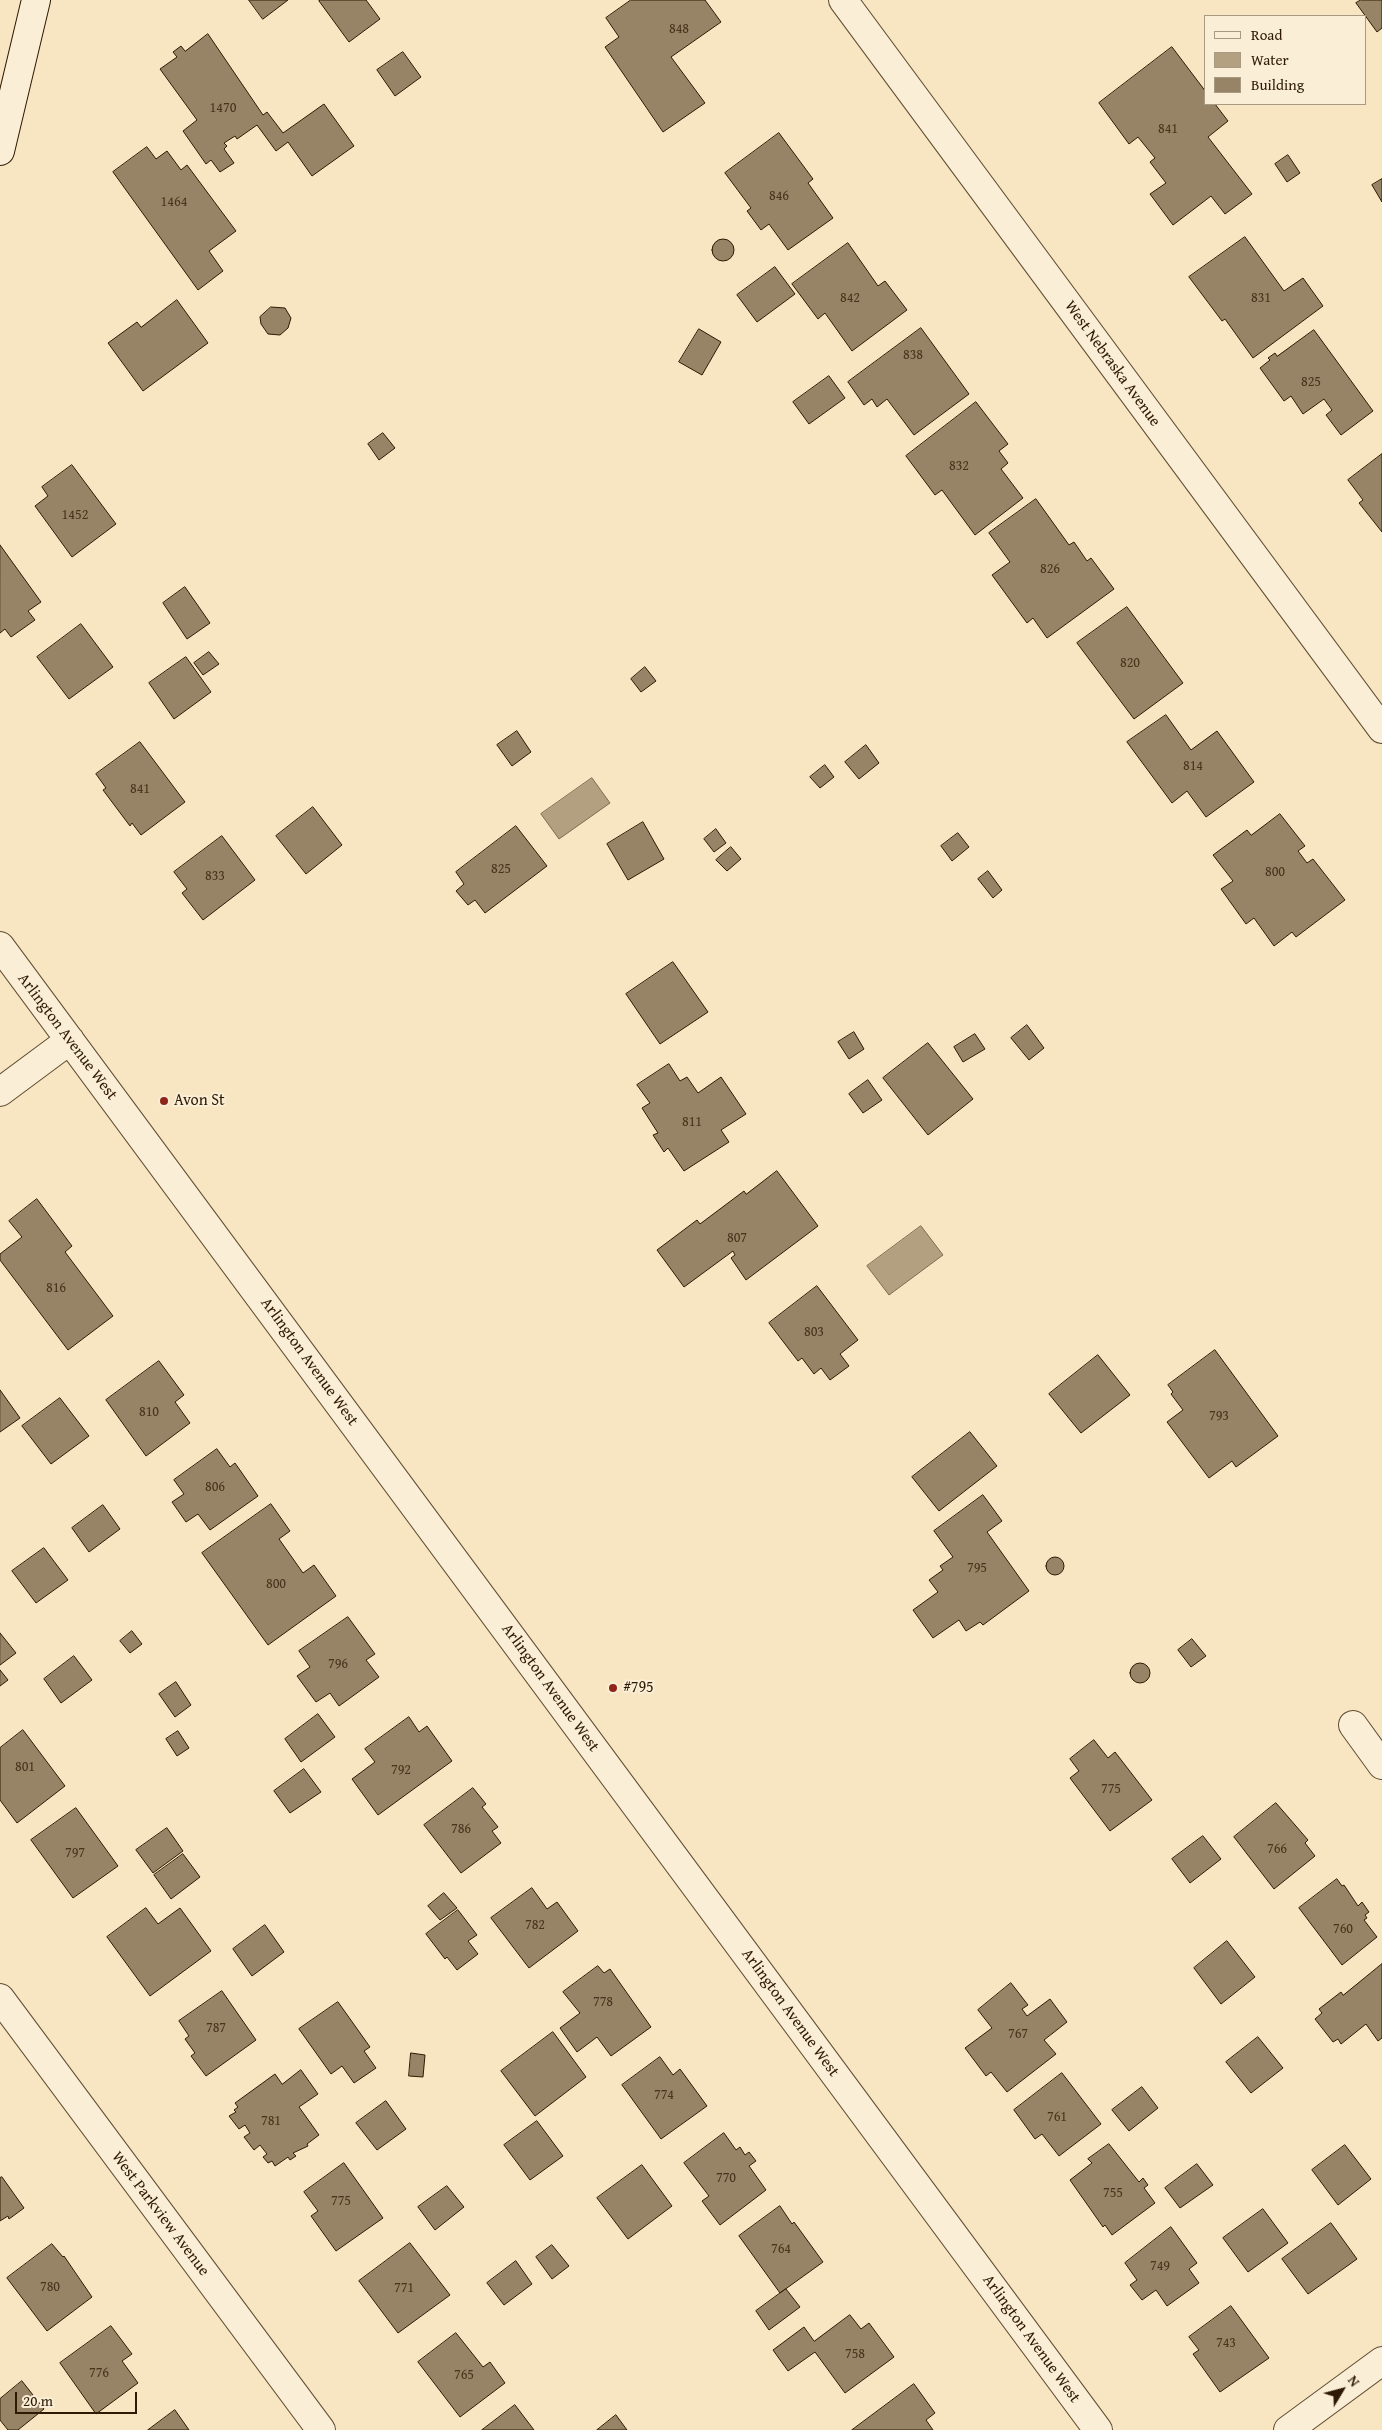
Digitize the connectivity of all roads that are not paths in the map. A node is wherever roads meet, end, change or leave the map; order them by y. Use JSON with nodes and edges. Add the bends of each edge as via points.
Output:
{"nodes":[{"id":1,"x":36,"y":0,"type":"edge"},
{"id":2,"x":843,"y":0,"type":"edge"},
{"id":3,"x":0,"y":151,"type":"edge"},
{"id":4,"x":1382,"y":729,"type":"edge"},
{"id":5,"x":0,"y":946,"type":"edge"},
{"id":6,"x":70,"y":1040,"type":"junction"},
{"id":7,"x":0,"y":1092,"type":"edge"},
{"id":8,"x":1353,"y":1725,"type":"dead end"},
{"id":9,"x":1382,"y":1765,"type":"edge"},
{"id":10,"x":0,"y":1998,"type":"edge"},
{"id":11,"x":1382,"y":2361,"type":"edge"},
{"id":12,"x":321,"y":2430,"type":"edge"},
{"id":13,"x":1098,"y":2430,"type":"edge"},
{"id":14,"x":1288,"y":2430,"type":"edge"}],
"edges":[{"from":1,"to":3,"type":"street"},
{"from":2,"to":4,"type":"street","name":"West Nebraska Avenue"},
{"from":5,"to":6,"type":"street","name":"Arlington Avenue West"},
{"from":6,"to":7,"type":"street"},
{"from":6,"to":13,"type":"street","name":"Arlington Avenue West"},
{"from":8,"to":9,"type":"street"},
{"from":10,"to":12,"type":"street","name":"West Parkview Avenue"},
{"from":11,"to":14,"type":"street"}]}
